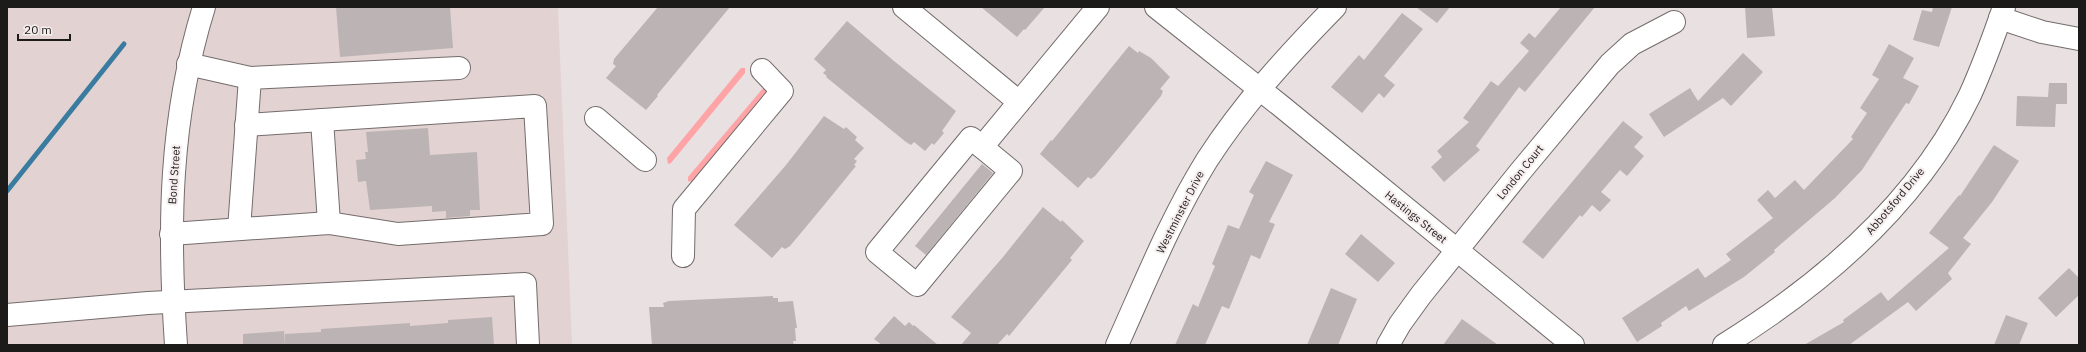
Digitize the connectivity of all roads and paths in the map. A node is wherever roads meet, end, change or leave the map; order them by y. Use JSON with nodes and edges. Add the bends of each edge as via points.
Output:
{"nodes":[{"id":1,"x":204,"y":7,"type":"edge"},
{"id":2,"x":904,"y":7,"type":"edge"},
{"id":3,"x":1098,"y":7,"type":"edge"},
{"id":4,"x":1156,"y":7,"type":"edge"},
{"id":5,"x":1335,"y":7,"type":"edge"},
{"id":6,"x":2002,"y":12,"type":"edge"},
{"id":7,"x":1674,"y":22,"type":"dead end"},
{"id":8,"x":2079,"y":39,"type":"edge"},
{"id":9,"x":188,"y":64,"type":"junction"},
{"id":10,"x":459,"y":68,"type":"dead end"},
{"id":11,"x":762,"y":70,"type":"dead end"},
{"id":12,"x":250,"y":78,"type":"junction"},
{"id":13,"x":1259,"y":88,"type":"junction"},
{"id":14,"x":1019,"y":102,"type":"junction"},
{"id":15,"x":596,"y":118,"type":"dead end"},
{"id":16,"x":322,"y":120,"type":"junction"},
{"id":17,"x":246,"y":125,"type":"junction"},
{"id":18,"x":982,"y":147,"type":"junction"},
{"id":19,"x":645,"y":160,"type":"dead end"},
{"id":20,"x":329,"y":223,"type":"junction"},
{"id":21,"x":239,"y":229,"type":"junction"},
{"id":22,"x":171,"y":234,"type":"junction"},
{"id":23,"x":1457,"y":250,"type":"junction"},
{"id":24,"x":683,"y":256,"type":"dead end"},
{"id":25,"x":173,"y":303,"type":"junction"},
{"id":26,"x":7,"y":315,"type":"edge"},
{"id":27,"x":176,"y":345,"type":"edge"},
{"id":28,"x":528,"y":345,"type":"edge"},
{"id":29,"x":1117,"y":345,"type":"edge"},
{"id":30,"x":1388,"y":345,"type":"edge"},
{"id":31,"x":1573,"y":345,"type":"edge"},
{"id":32,"x":1724,"y":345,"type":"edge"}],
"edges":[{"from":1,"to":9,"type":"street","name":"Bond Street"},
{"from":2,"to":14,"type":"street"},
{"from":3,"to":14,"type":"street"},
{"from":4,"to":13,"type":"street"},
{"from":5,"to":13,"type":"street","name":"Westminster Drive"},
{"from":6,"to":8,"type":"street","via":[[2042,32]]},
{"from":6,"to":32,"type":"street","name":"Abbotsford Drive","via":[[1969,95],[1930,160],[1896,204],[1848,254],[1814,284],[1766,319]]},
{"from":7,"to":23,"type":"street","name":"London Court","via":[[1632,44],[1610,64]]},
{"from":9,"to":12,"type":"street"},
{"from":9,"to":22,"type":"street","name":"Bond Street","via":[[175,146]]},
{"from":10,"to":12,"type":"street"},
{"from":11,"to":24,"type":"street","via":[[782,91],[684,209]]},
{"from":12,"to":17,"type":"street"},
{"from":13,"to":23,"type":"street","name":"Hastings Street"},
{"from":13,"to":29,"type":"street","name":"Westminster Drive","via":[[1224,135],[1186,198]]},
{"from":14,"to":18,"type":"street"},
{"from":15,"to":19,"type":"street"},
{"from":16,"to":17,"type":"street"},
{"from":16,"to":20,"type":"street"},
{"from":16,"to":20,"type":"street","via":[[535,106],[542,224],[398,234]]},
{"from":17,"to":21,"type":"street"},
{"from":18,"to":18,"type":"street","via":[[1011,171],[917,285],[877,252],[971,138]]},
{"from":20,"to":21,"type":"street"},
{"from":21,"to":22,"type":"street"},
{"from":22,"to":25,"type":"street","name":"Bond Street"},
{"from":23,"to":30,"type":"street","name":"London Court","via":[[1421,295]]},
{"from":23,"to":31,"type":"street","name":"Hastings Street"},
{"from":25,"to":26,"type":"street"},
{"from":25,"to":27,"type":"street","name":"Bond Street"},
{"from":25,"to":28,"type":"street","via":[[525,284]]}]}
